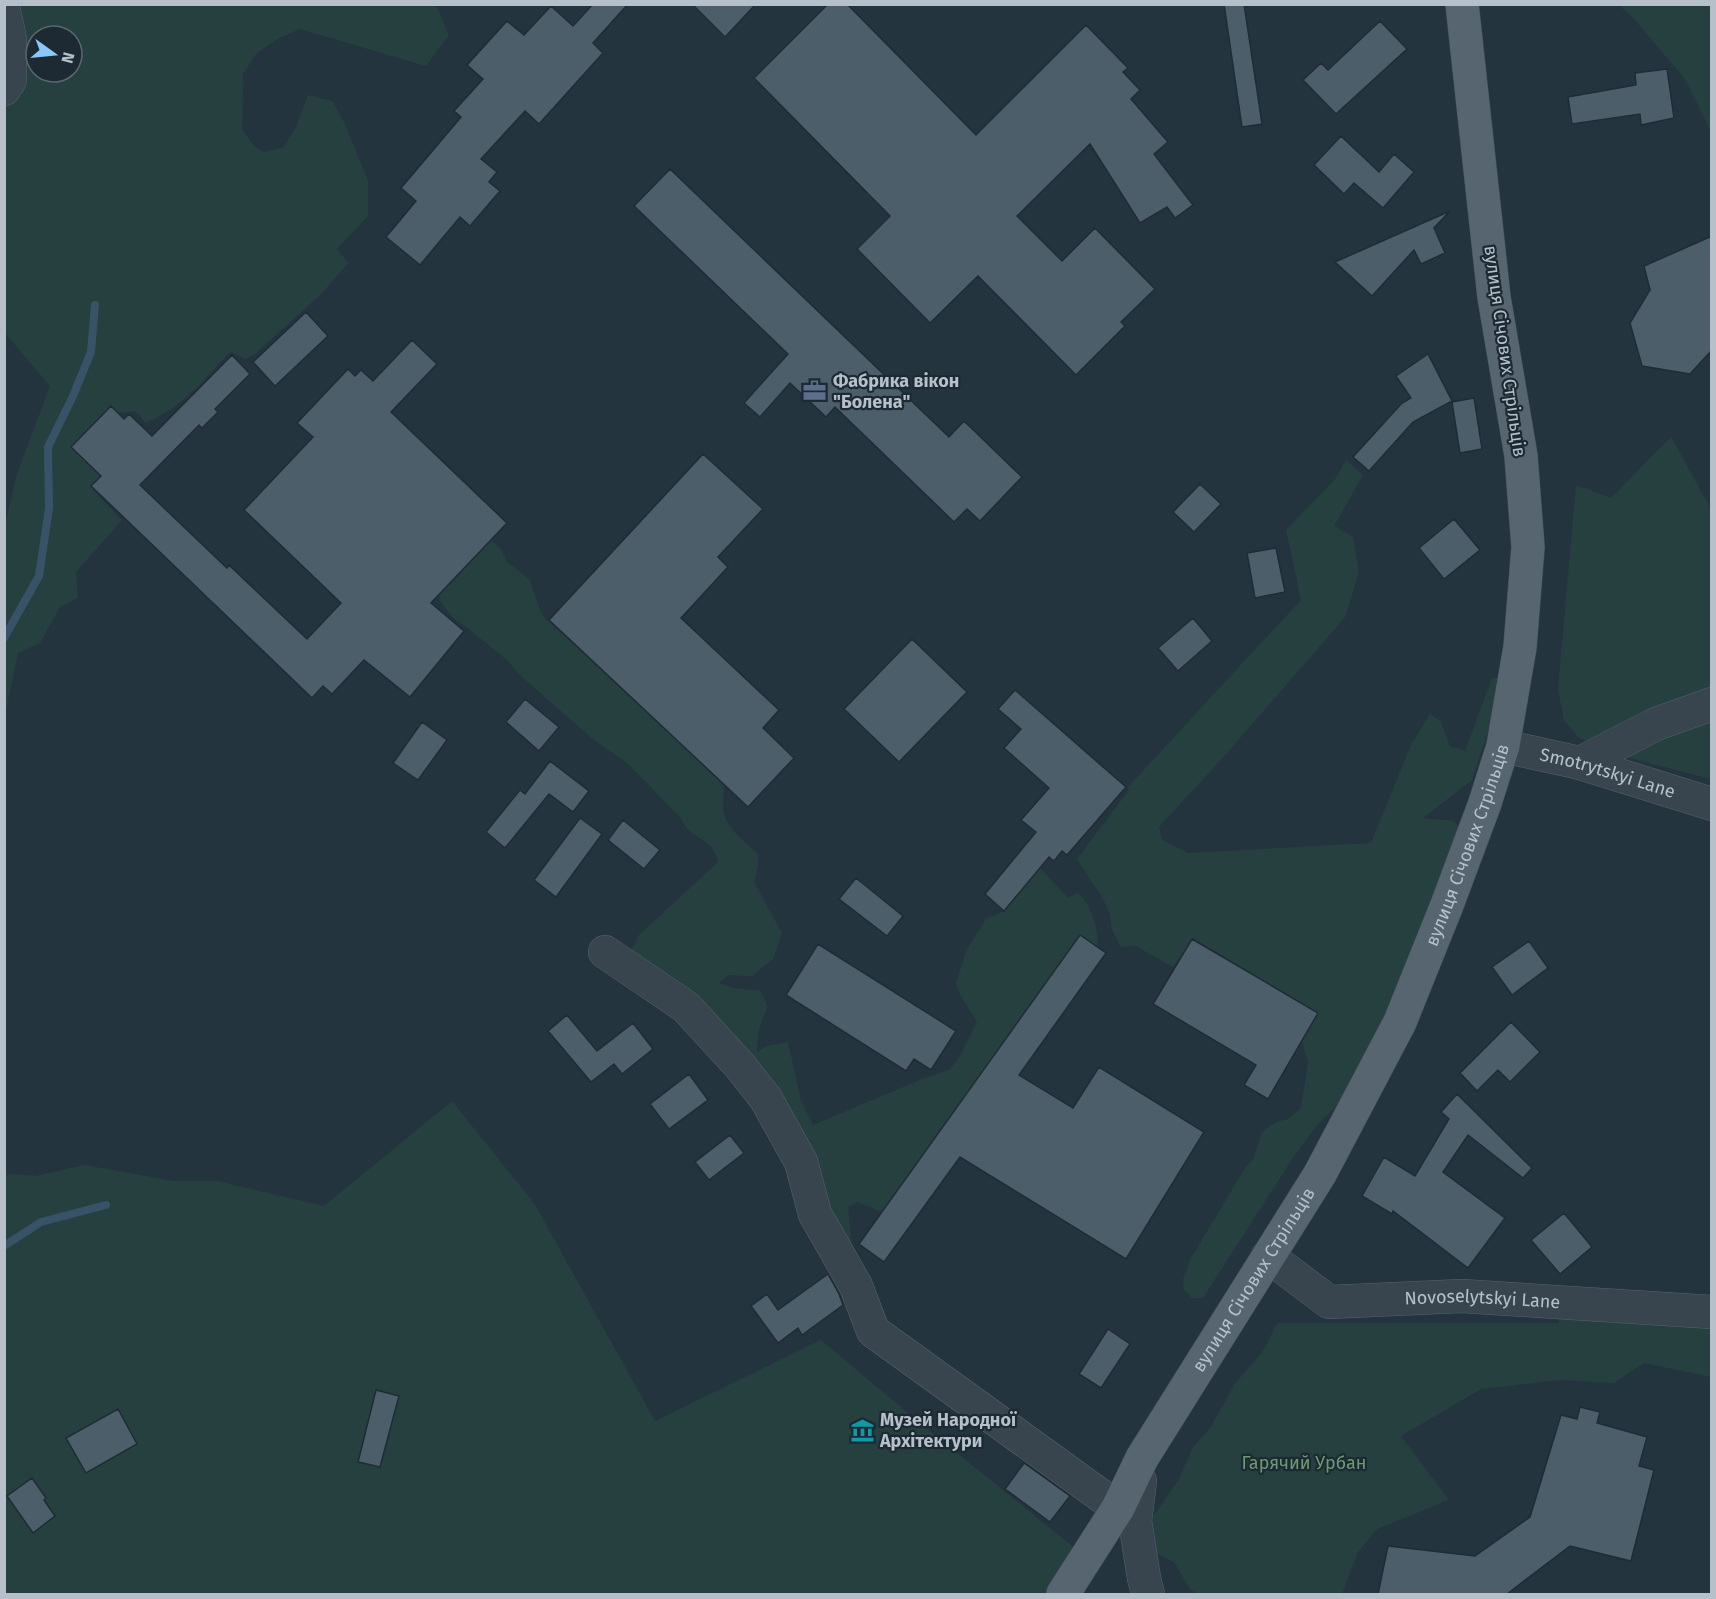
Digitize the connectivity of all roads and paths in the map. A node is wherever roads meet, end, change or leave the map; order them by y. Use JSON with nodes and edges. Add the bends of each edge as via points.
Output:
{"nodes":[{"id":1,"x":1462,"y":4,"type":"edge"},
{"id":2,"x":4,"y":11,"type":"edge"},
{"id":3,"x":4,"y":89,"type":"edge"},
{"id":4,"x":1712,"y":704,"type":"edge"},
{"id":5,"x":1503,"y":746,"type":"junction"},
{"id":6,"x":1580,"y":763,"type":"junction"},
{"id":7,"x":1712,"y":804,"type":"edge"},
{"id":8,"x":605,"y":952,"type":"dead end"},
{"id":9,"x":1268,"y":1256,"type":"junction"},
{"id":10,"x":1712,"y":1312,"type":"edge"},
{"id":11,"x":1142,"y":1458,"type":"junction"},
{"id":12,"x":1119,"y":1508,"type":"junction"},
{"id":13,"x":1151,"y":1589,"type":"edge"},
{"id":14,"x":1063,"y":1594,"type":"edge"}],
"edges":[{"from":1,"to":5,"type":"main road","name":"вулиця Січових Стрільців","via":[[1494,297],[1521,456],[1528,546],[1520,647]]},
{"from":2,"to":3,"type":"street","via":[[10,39],[10,80]]},
{"from":4,"to":6,"type":"street","via":[[1656,724]]},
{"from":5,"to":6,"type":"street","name":"Smotrytskyi Lane"},
{"from":5,"to":9,"type":"main road","name":"вулиця Січових Стрільців","via":[[1462,865],[1400,1022],[1320,1174]]},
{"from":6,"to":7,"type":"street","name":"Smotrytskyi Lane"},
{"from":8,"to":12,"type":"street","via":[[686,1007],[766,1099],[801,1162],[815,1214],[856,1286],[873,1331]]},
{"from":9,"to":10,"type":"street","name":"Novoselytskyi Lane","via":[[1329,1302],[1462,1296]]},
{"from":9,"to":11,"type":"main road","name":"вулиця Січових Стрільців"},
{"from":11,"to":12,"type":"main road","name":"вулиця Січових Стрільців"},
{"from":11,"to":13,"type":"street","via":[[1135,1521]]},
{"from":12,"to":14,"type":"main road","name":"вулиця Січових Стрільців"}]}
